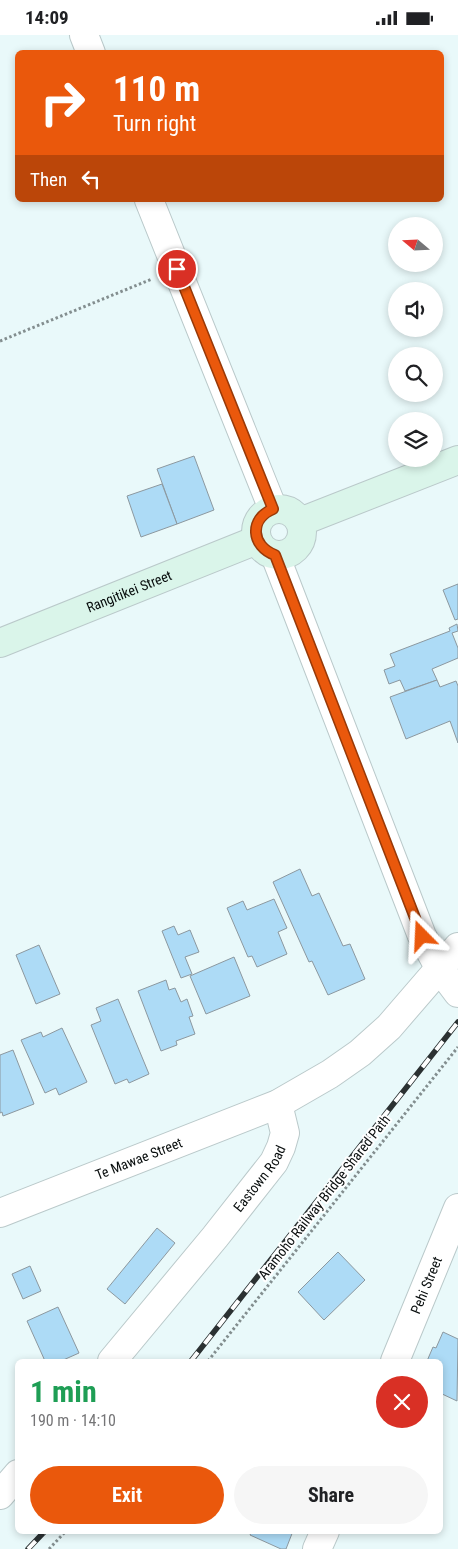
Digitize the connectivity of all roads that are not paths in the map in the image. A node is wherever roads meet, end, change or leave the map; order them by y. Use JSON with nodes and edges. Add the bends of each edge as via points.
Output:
{"nodes":[{"id":1,"x":84,"y":35,"type":"edge"},
{"id":2,"x":90,"y":50,"type":"edge"},
{"id":3,"x":151,"y":202,"type":"edge"},
{"id":4,"x":458,"y":460,"type":"edge"},
{"id":5,"x":273,"y":509,"type":"junction"},
{"id":6,"x":300,"y":522,"type":"junction"},
{"id":7,"x":266,"y":547,"type":"junction"},
{"id":8,"x":0,"y":643,"type":"edge"},
{"id":9,"x":458,"y":947,"type":"edge"},
{"id":10,"x":440,"y":969,"type":"junction"},
{"id":11,"x":458,"y":993,"type":"edge"},
{"id":12,"x":278,"y":1104,"type":"junction"},
{"id":13,"x":458,"y":1207,"type":"edge"},
{"id":14,"x":0,"y":1213,"type":"edge"},
{"id":15,"x":114,"y":1359,"type":"edge"},
{"id":16,"x":396,"y":1359,"type":"edge"},
{"id":17,"x":15,"y":1478,"type":"edge"},
{"id":18,"x":0,"y":1495,"type":"edge"},
{"id":19,"x":324,"y":1534,"type":"edge"},
{"id":20,"x":318,"y":1549,"type":"edge"}],
"edges":[{"from":1,"to":2,"type":"street"},
{"from":3,"to":5,"type":"street"},
{"from":4,"to":6,"type":"street"},
{"from":5,"to":6,"type":"street","via":[[289,510]]},
{"from":5,"to":7,"type":"street","via":[[260,518],[257,525],[256,532]]},
{"from":6,"to":7,"type":"street","via":[[302,537],[287,554]]},
{"from":7,"to":8,"type":"street","name":"Rangitikei Street"},
{"from":7,"to":10,"type":"street","via":[[422,936]]},
{"from":9,"to":10,"type":"street"},
{"from":10,"to":11,"type":"street"},
{"from":10,"to":12,"type":"street","via":[[389,1027],[360,1053]]},
{"from":12,"to":14,"type":"street","name":"Te Mawae Street"},
{"from":12,"to":15,"type":"street","name":"Eastown Road","via":[[285,1133],[274,1162],[222,1230]]},
{"from":13,"to":16,"type":"street","name":"Pehi Street"},
{"from":17,"to":18,"type":"street"},
{"from":19,"to":20,"type":"street"}]}
